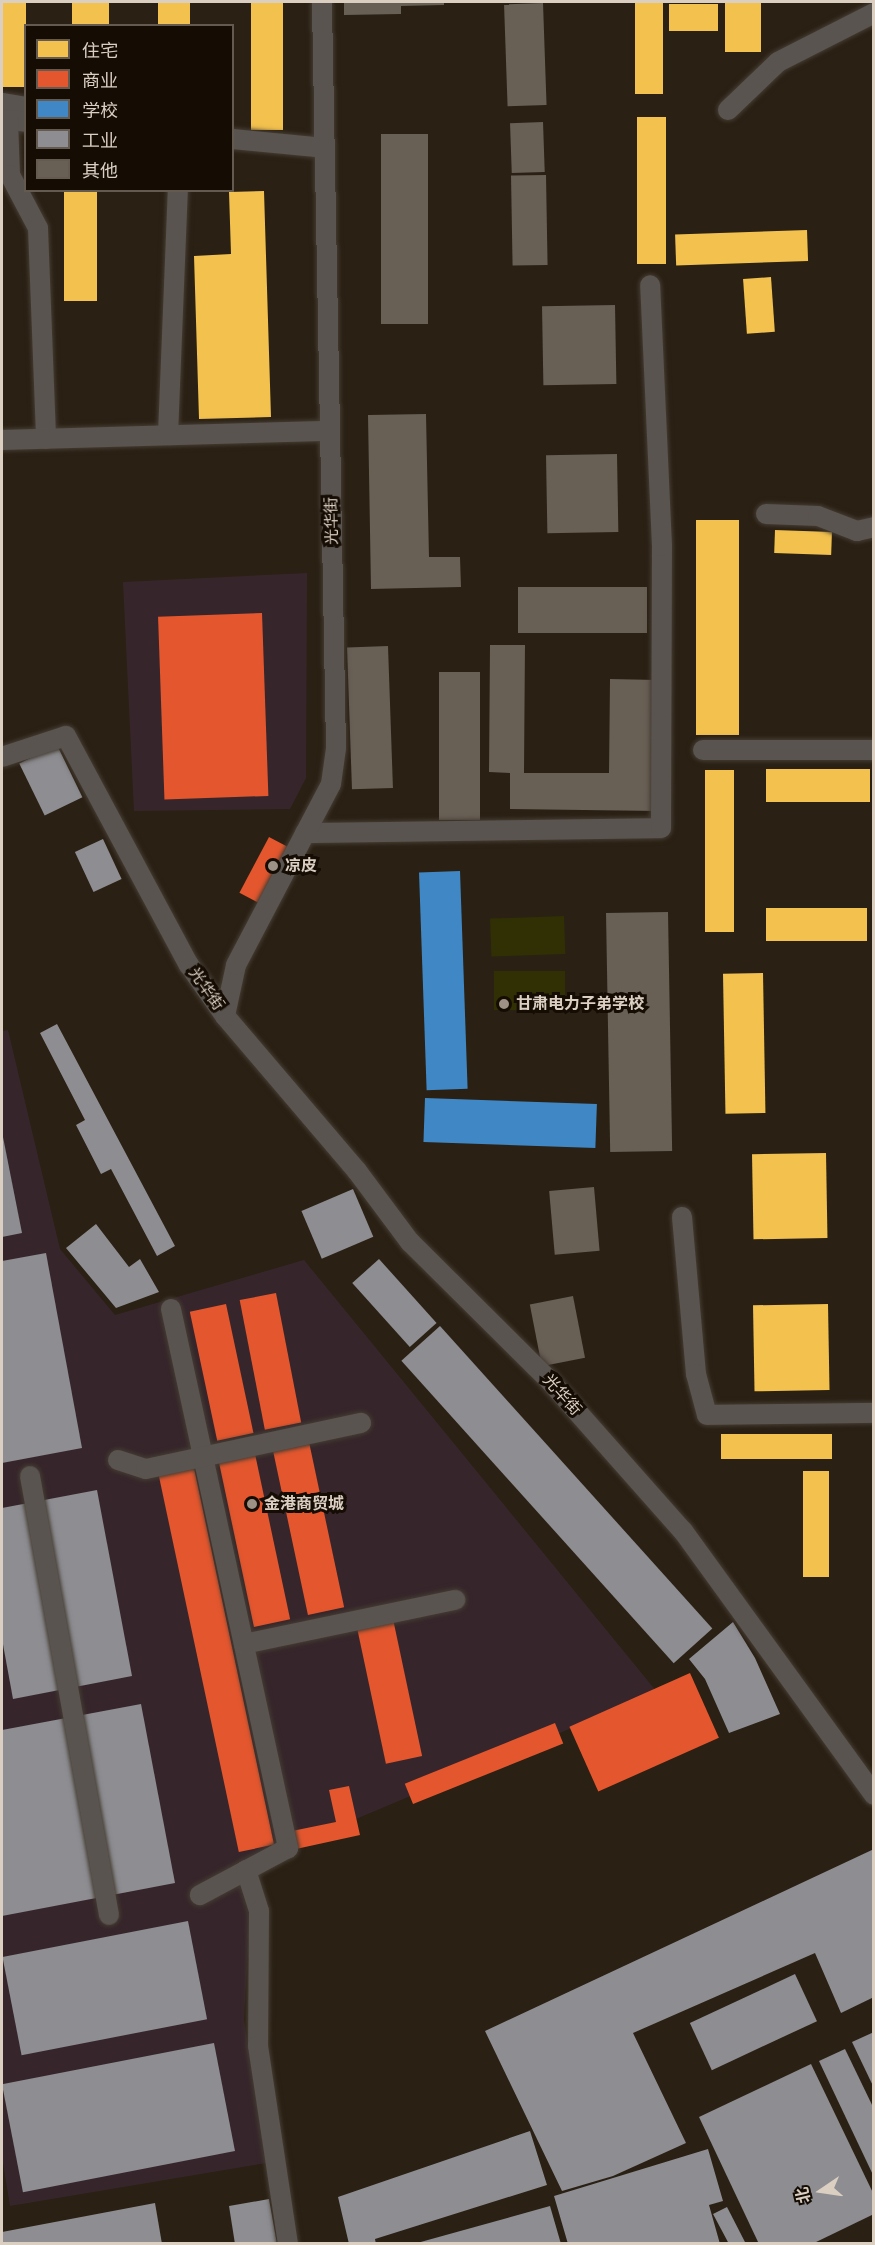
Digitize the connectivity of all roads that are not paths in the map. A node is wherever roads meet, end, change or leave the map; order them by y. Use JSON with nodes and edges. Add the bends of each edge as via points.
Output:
{"nodes":[{"id":1,"x":322,"y":2,"type":"edge"},
{"id":2,"x":873,"y":13,"type":"edge"},
{"id":3,"x":24,"y":107,"type":"edge"},
{"id":4,"x":728,"y":110,"type":"dead end"},
{"id":5,"x":9,"y":116,"type":"edge"},
{"id":6,"x":234,"y":139,"type":"edge"},
{"id":7,"x":325,"y":148,"type":"junction"},
{"id":8,"x":178,"y":192,"type":"edge"},
{"id":9,"x":650,"y":285,"type":"dead end"},
{"id":10,"x":330,"y":431,"type":"junction"},
{"id":11,"x":168,"y":435,"type":"junction"},
{"id":12,"x":46,"y":439,"type":"junction"},
{"id":13,"x":2,"y":440,"type":"edge"},
{"id":14,"x":766,"y":514,"type":"dead end"},
{"id":15,"x":873,"y":527,"type":"edge"},
{"id":16,"x":703,"y":750,"type":"dead end"},
{"id":17,"x":873,"y":750,"type":"edge"},
{"id":18,"x":2,"y":757,"type":"edge"},
{"id":19,"x":304,"y":833,"type":"junction"},
{"id":20,"x":225,"y":1016,"type":"junction"},
{"id":21,"x":682,"y":1217,"type":"dead end"},
{"id":22,"x":171,"y":1309,"type":"dead end"},
{"id":23,"x":873,"y":1413,"type":"edge"},
{"id":24,"x":361,"y":1423,"type":"dead end"},
{"id":25,"x":203,"y":1456,"type":"junction"},
{"id":26,"x":118,"y":1460,"type":"dead end"},
{"id":27,"x":30,"y":1476,"type":"dead end"},
{"id":28,"x":455,"y":1600,"type":"dead end"},
{"id":29,"x":244,"y":1644,"type":"junction"},
{"id":30,"x":873,"y":1795,"type":"edge"},
{"id":31,"x":246,"y":1870,"type":"junction"},
{"id":32,"x":200,"y":1895,"type":"dead end"},
{"id":33,"x":109,"y":1915,"type":"dead end"},
{"id":34,"x":288,"y":2244,"type":"edge"}],
"edges":[{"from":1,"to":7,"type":"street","name":"光华街"},
{"from":2,"to":4,"type":"street","via":[[777,62]]},
{"from":3,"to":5,"type":"street"},
{"from":5,"to":12,"type":"street","via":[[10,175],[38,228]]},
{"from":6,"to":7,"type":"street"},
{"from":7,"to":10,"type":"street","name":"光华街"},
{"from":8,"to":11,"type":"street"},
{"from":9,"to":19,"type":"street","via":[[662,546],[661,828]]},
{"from":10,"to":11,"type":"street"},
{"from":10,"to":19,"type":"street","name":"光华街","via":[[336,748],[331,784]]},
{"from":11,"to":12,"type":"street"},
{"from":12,"to":13,"type":"street"},
{"from":14,"to":15,"type":"street","via":[[818,516],[857,531]]},
{"from":16,"to":17,"type":"street"},
{"from":18,"to":20,"type":"street","name":"光华街","via":[[66,736],[189,965]]},
{"from":19,"to":20,"type":"street","name":"光华街","via":[[236,965]]},
{"from":20,"to":30,"type":"street","name":"光华街","via":[[357,1171],[410,1242],[551,1382],[683,1531]]},
{"from":21,"to":23,"type":"street","via":[[696,1374],[707,1415]]},
{"from":22,"to":25,"type":"street"},
{"from":24,"to":25,"type":"street"},
{"from":25,"to":26,"type":"street","via":[[146,1468]]},
{"from":25,"to":29,"type":"street"},
{"from":27,"to":33,"type":"street"},
{"from":28,"to":29,"type":"street"},
{"from":29,"to":31,"type":"street","via":[[288,1848]]},
{"from":31,"to":32,"type":"street"},
{"from":31,"to":34,"type":"street","via":[[260,1911],[258,2046]]}]}
